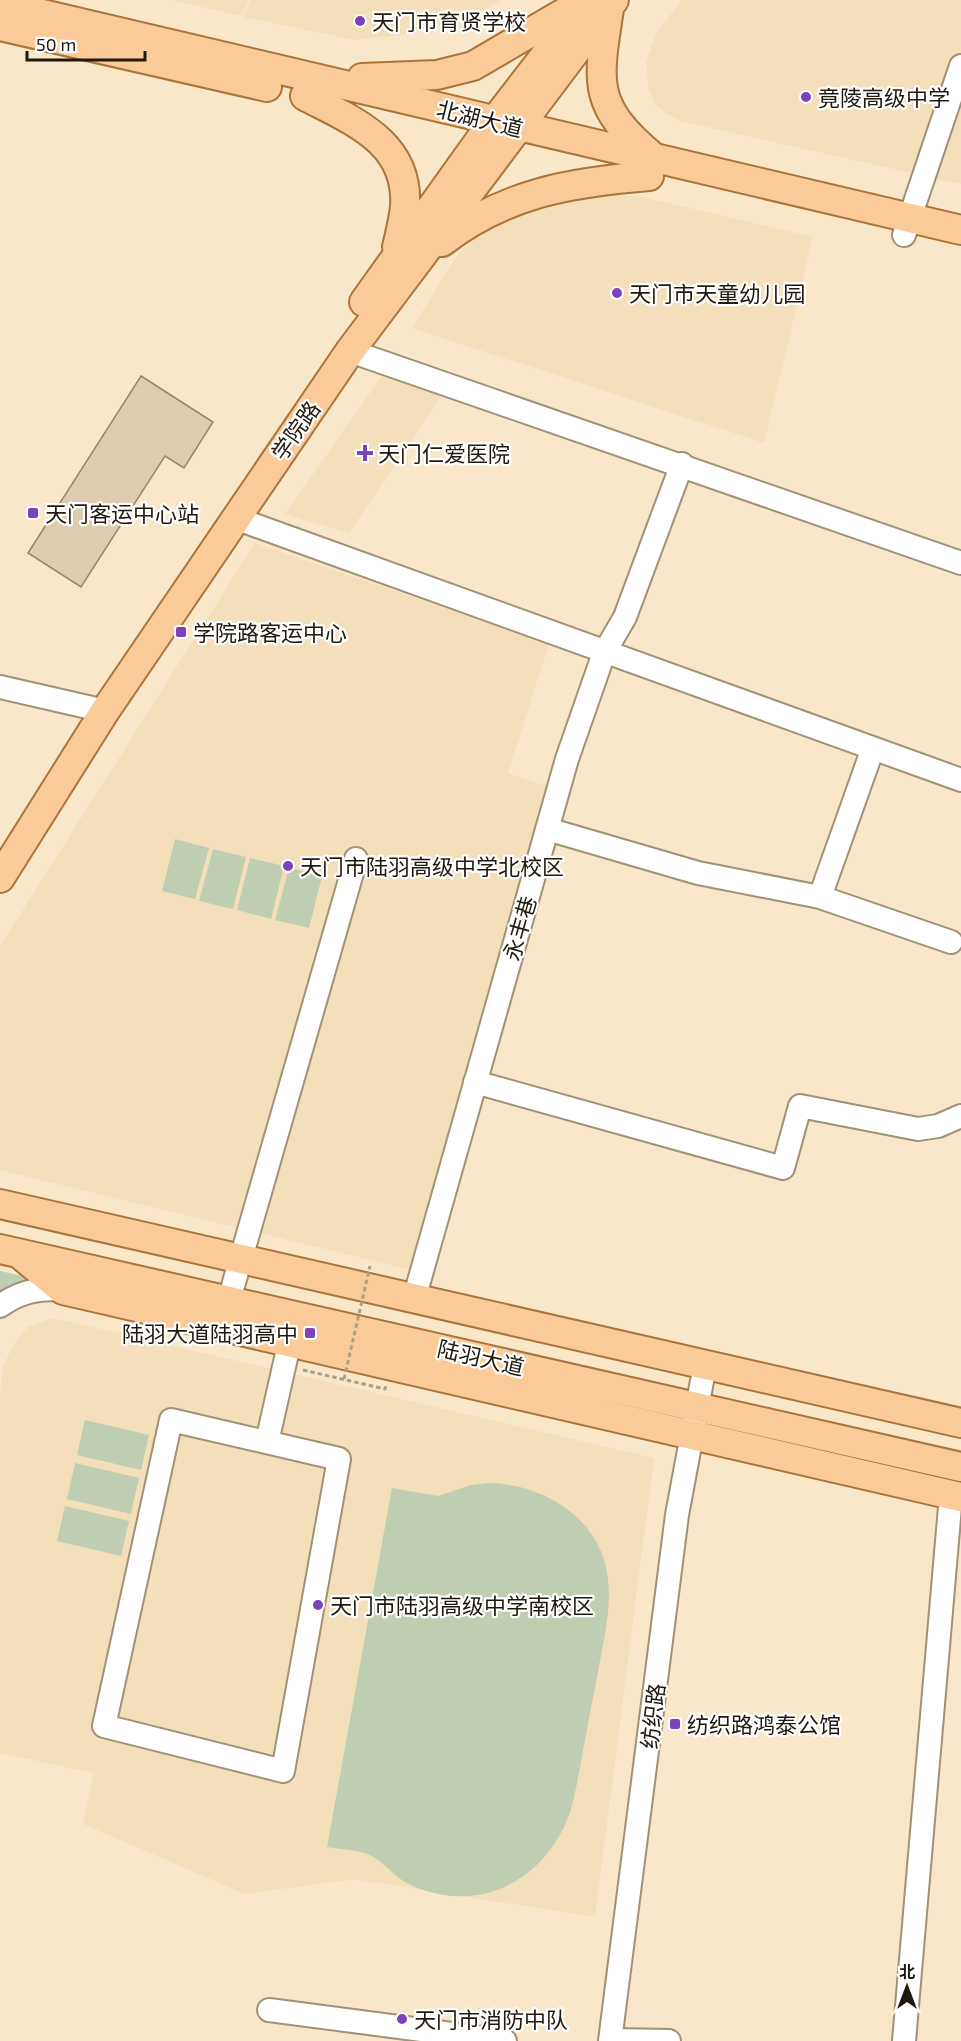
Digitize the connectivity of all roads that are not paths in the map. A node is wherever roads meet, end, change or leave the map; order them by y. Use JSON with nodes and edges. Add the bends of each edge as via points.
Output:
{"nodes":[{"id":1,"x":599,"y":1,"type":"edge"},
{"id":2,"x":0,"y":4,"type":"edge"},
{"id":3,"x":0,"y":26,"type":"edge"},
{"id":4,"x":961,"y":66,"type":"edge"},
{"id":5,"x":310,"y":87,"type":"junction"},
{"id":6,"x":951,"y":124,"type":"edge"},
{"id":7,"x":500,"y":132,"type":"junction"},
{"id":8,"x":652,"y":168,"type":"junction"},
{"id":9,"x":906,"y":226,"type":"junction"},
{"id":10,"x":961,"y":230,"type":"edge"},
{"id":11,"x":961,"y":248,"type":"edge"},
{"id":12,"x":404,"y":262,"type":"junction"},
{"id":13,"x":350,"y":351,"type":"junction"},
{"id":14,"x":682,"y":465,"type":"junction"},
{"id":15,"x":234,"y":518,"type":"junction"},
{"id":16,"x":961,"y":562,"type":"edge"},
{"id":17,"x":604,"y":653,"type":"junction"},
{"id":18,"x":0,"y":687,"type":"edge"},
{"id":19,"x":95,"y":709,"type":"junction"},
{"id":20,"x":873,"y":748,"type":"junction"},
{"id":21,"x":961,"y":780,"type":"edge"},
{"id":22,"x":547,"y":829,"type":"junction"},
{"id":23,"x":0,"y":844,"type":"edge"},
{"id":24,"x":356,"y":860,"type":"dead end"},
{"id":25,"x":0,"y":878,"type":"edge"},
{"id":26,"x":820,"y":897,"type":"junction"},
{"id":27,"x":951,"y":942,"type":"dead end"},
{"id":28,"x":475,"y":1082,"type":"junction"},
{"id":29,"x":961,"y":1116,"type":"edge"},
{"id":30,"x":0,"y":1204,"type":"edge"},
{"id":31,"x":6,"y":1245,"type":"edge"},
{"id":32,"x":237,"y":1272,"type":"junction"},
{"id":33,"x":63,"y":1290,"type":"junction"},
{"id":34,"x":414,"y":1299,"type":"junction"},
{"id":35,"x":0,"y":1306,"type":"edge"},
{"id":36,"x":295,"y":1315,"type":"junction"},
{"id":37,"x":289,"y":1343,"type":"junction"},
{"id":38,"x":701,"y":1388,"type":"junction"},
{"id":39,"x":961,"y":1423,"type":"edge"},
{"id":40,"x":692,"y":1435,"type":"junction"},
{"id":41,"x":267,"y":1442,"type":"junction"},
{"id":42,"x":961,"y":1450,"type":"edge"},
{"id":43,"x":961,"y":1467,"type":"edge"},
{"id":44,"x":956,"y":1496,"type":"edge"},
{"id":45,"x":269,"y":2010,"type":"dead end"},
{"id":46,"x":610,"y":2040,"type":"edge"},
{"id":47,"x":505,"y":2041,"type":"edge"},
{"id":48,"x":669,"y":2041,"type":"edge"},
{"id":49,"x":904,"y":2041,"type":"edge"}],
"edges":[{"from":1,"to":5,"type":"main road","via":[[492,57],[454,72]]},
{"from":1,"to":7,"type":"main road","name":"学院路"},
{"from":1,"to":8,"type":"main road","via":[[604,95],[615,120]]},
{"from":2,"to":5,"type":"main road","name":"北湖大道"},
{"from":3,"to":5,"type":"main road","name":"北湖大道"},
{"from":4,"to":6,"type":"street"},
{"from":5,"to":7,"type":"main road","name":"北湖大道"},
{"from":5,"to":12,"type":"main road","via":[[375,134],[400,170],[405,189]]},
{"from":6,"to":9,"type":"street"},
{"from":7,"to":8,"type":"main road","name":"北湖大道"},
{"from":7,"to":12,"type":"main road","name":"学院路"},
{"from":8,"to":9,"type":"main road","name":"北湖大道"},
{"from":8,"to":12,"type":"main road","via":[[504,204]]},
{"from":9,"to":10,"type":"main road","name":"北湖大道"},
{"from":9,"to":11,"type":"main road","name":"北湖大道"},
{"from":12,"to":13,"type":"main road","name":"学院路"},
{"from":12,"to":19,"type":"main road","name":"学院路"},
{"from":13,"to":14,"type":"street"},
{"from":13,"to":15,"type":"main road","name":"学院路"},
{"from":14,"to":16,"type":"street"},
{"from":14,"to":17,"type":"street","name":"永丰巷","via":[[625,617]]},
{"from":15,"to":17,"type":"street"},
{"from":15,"to":19,"type":"main road","name":"学院路"},
{"from":17,"to":20,"type":"street"},
{"from":17,"to":22,"type":"street","name":"永丰巷"},
{"from":18,"to":19,"type":"street"},
{"from":19,"to":23,"type":"main road","name":"学院路"},
{"from":19,"to":25,"type":"main road","name":"学院路"},
{"from":20,"to":21,"type":"street"},
{"from":20,"to":26,"type":"street"},
{"from":22,"to":26,"type":"street","via":[[698,873]]},
{"from":22,"to":28,"type":"street","name":"永丰巷"},
{"from":24,"to":32,"type":"street"},
{"from":26,"to":27,"type":"street"},
{"from":28,"to":29,"type":"street","via":[[783,1168],[800,1106],[918,1129]]},
{"from":28,"to":34,"type":"street","name":"永丰巷"},
{"from":30,"to":32,"type":"main road"},
{"from":31,"to":32,"type":"main road","name":"陆羽大道"},
{"from":31,"to":33,"type":"main road"},
{"from":31,"to":36,"type":"main road","name":"陆羽大道"},
{"from":32,"to":34,"type":"main road"},
{"from":32,"to":38,"type":"main road","name":"陆羽大道"},
{"from":33,"to":35,"type":"street","via":[[38,1289]]},
{"from":33,"to":37,"type":"main road"},
{"from":34,"to":38,"type":"main road"},
{"from":36,"to":37,"type":"street"},
{"from":36,"to":38,"type":"main road","name":"陆羽大道"},
{"from":37,"to":40,"type":"main road"},
{"from":37,"to":41,"type":"street"},
{"from":38,"to":39,"type":"main road"},
{"from":38,"to":40,"type":"street","name":"纺织路"},
{"from":38,"to":42,"type":"main road","name":"陆羽大道"},
{"from":38,"to":43,"type":"main road","name":"陆羽大道"},
{"from":40,"to":44,"type":"main road"},
{"from":40,"to":46,"type":"street","name":"纺织路","via":[[677,1515]]},
{"from":41,"to":41,"type":"street","via":[[339,1459],[283,1771],[104,1726],[171,1420]]},
{"from":44,"to":49,"type":"street"},
{"from":45,"to":47,"type":"street"},
{"from":46,"to":48,"type":"street"}]}
